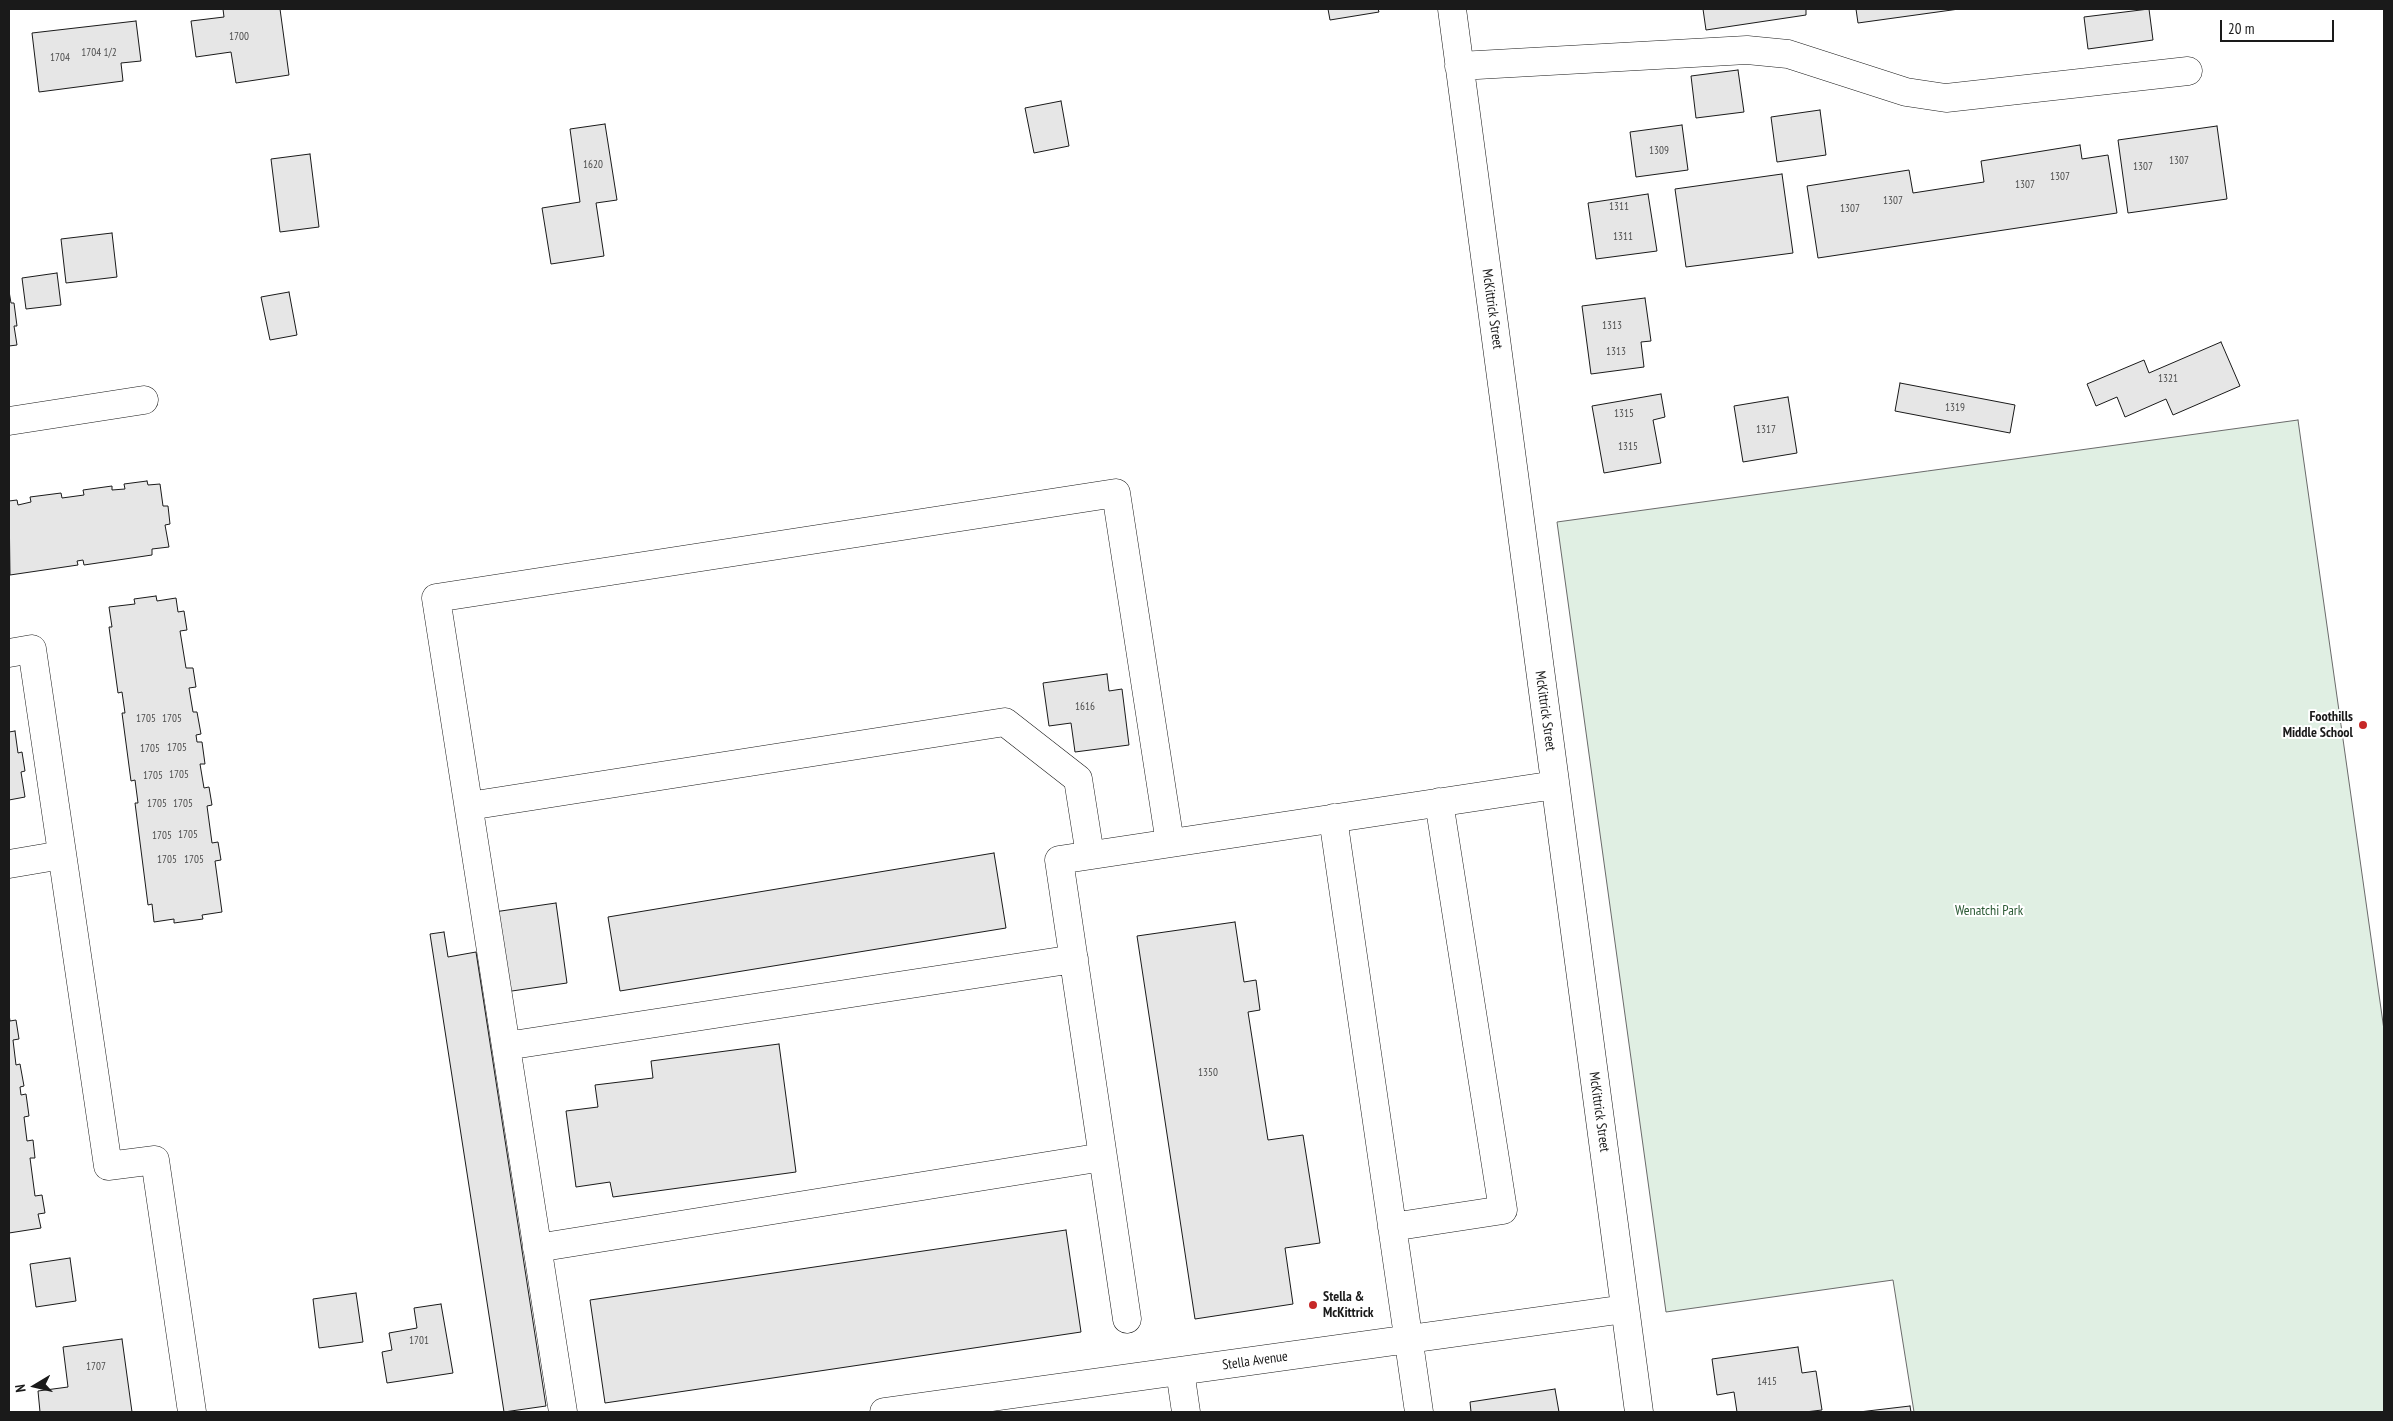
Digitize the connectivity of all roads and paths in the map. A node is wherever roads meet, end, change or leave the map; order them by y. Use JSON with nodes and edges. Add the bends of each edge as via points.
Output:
{"nodes":[{"id":1,"x":1452,"y":9,"type":"edge"},
{"id":2,"x":1459,"y":66,"type":"junction"},
{"id":3,"x":2188,"y":71,"type":"dead end"},
{"id":4,"x":144,"y":400,"type":"dead end"},
{"id":5,"x":9,"y":421,"type":"edge"},
{"id":6,"x":9,"y":653,"type":"edge"},
{"id":7,"x":1555,"y":785,"type":"junction"},
{"id":8,"x":1439,"y":802,"type":"junction"},
{"id":9,"x":469,"y":806,"type":"junction"},
{"id":10,"x":1333,"y":818,"type":"junction"},
{"id":11,"x":1170,"y":843,"type":"junction"},
{"id":12,"x":62,"y":855,"type":"junction"},
{"id":13,"x":1090,"y":855,"type":"junction"},
{"id":14,"x":9,"y":864,"type":"edge"},
{"id":15,"x":1074,"y":959,"type":"junction"},
{"id":16,"x":506,"y":1046,"type":"junction"},
{"id":17,"x":1103,"y":1157,"type":"junction"},
{"id":18,"x":1392,"y":1227,"type":"junction"},
{"id":19,"x":537,"y":1248,"type":"junction"},
{"id":20,"x":1625,"y":1309,"type":"junction"},
{"id":21,"x":1127,"y":1319,"type":"dead end"},
{"id":22,"x":1408,"y":1339,"type":"junction"},
{"id":23,"x":1180,"y":1371,"type":"junction"},
{"id":24,"x":1020,"y":1403,"type":"edge"},
{"id":25,"x":192,"y":1412,"type":"edge"},
{"id":26,"x":563,"y":1412,"type":"edge"},
{"id":27,"x":884,"y":1412,"type":"edge"},
{"id":28,"x":1186,"y":1412,"type":"edge"},
{"id":29,"x":1419,"y":1412,"type":"edge"},
{"id":30,"x":1639,"y":1412,"type":"edge"}],
"edges":[{"from":1,"to":2,"type":"street","name":"McKittrick Street"},
{"from":2,"to":3,"type":"street","via":[[1747,50],[1788,54],[1906,92],[1946,98]]},
{"from":2,"to":7,"type":"street","name":"McKittrick Street"},
{"from":4,"to":5,"type":"street"},
{"from":6,"to":12,"type":"street","via":[[32,650]]},
{"from":7,"to":8,"type":"street"},
{"from":7,"to":20,"type":"street","name":"McKittrick Street"},
{"from":8,"to":10,"type":"street"},
{"from":8,"to":18,"type":"street","via":[[1503,1210]]},
{"from":9,"to":11,"type":"street","via":[[436,598],[1116,493]]},
{"from":9,"to":13,"type":"street","via":[[1005,722],[1078,779]]},
{"from":9,"to":16,"type":"street"},
{"from":10,"to":11,"type":"street"},
{"from":10,"to":18,"type":"street"},
{"from":11,"to":13,"type":"street"},
{"from":12,"to":14,"type":"street"},
{"from":12,"to":25,"type":"street","via":[[108,1166],[155,1160]]},
{"from":13,"to":15,"type":"street","via":[[1058,860]]},
{"from":15,"to":16,"type":"street"},
{"from":15,"to":17,"type":"street"},
{"from":16,"to":19,"type":"street"},
{"from":17,"to":19,"type":"street"},
{"from":17,"to":21,"type":"street"},
{"from":18,"to":22,"type":"street"},
{"from":19,"to":26,"type":"street"},
{"from":20,"to":22,"type":"street","name":"Stella Avenue"},
{"from":20,"to":30,"type":"street","name":"McKittrick Street"},
{"from":22,"to":23,"type":"street","name":"Stella Avenue"},
{"from":22,"to":29,"type":"street"},
{"from":23,"to":24,"type":"street","name":"Stella Avenue"},
{"from":23,"to":28,"type":"street"},
{"from":24,"to":27,"type":"street","name":"Stella Avenue"}]}
